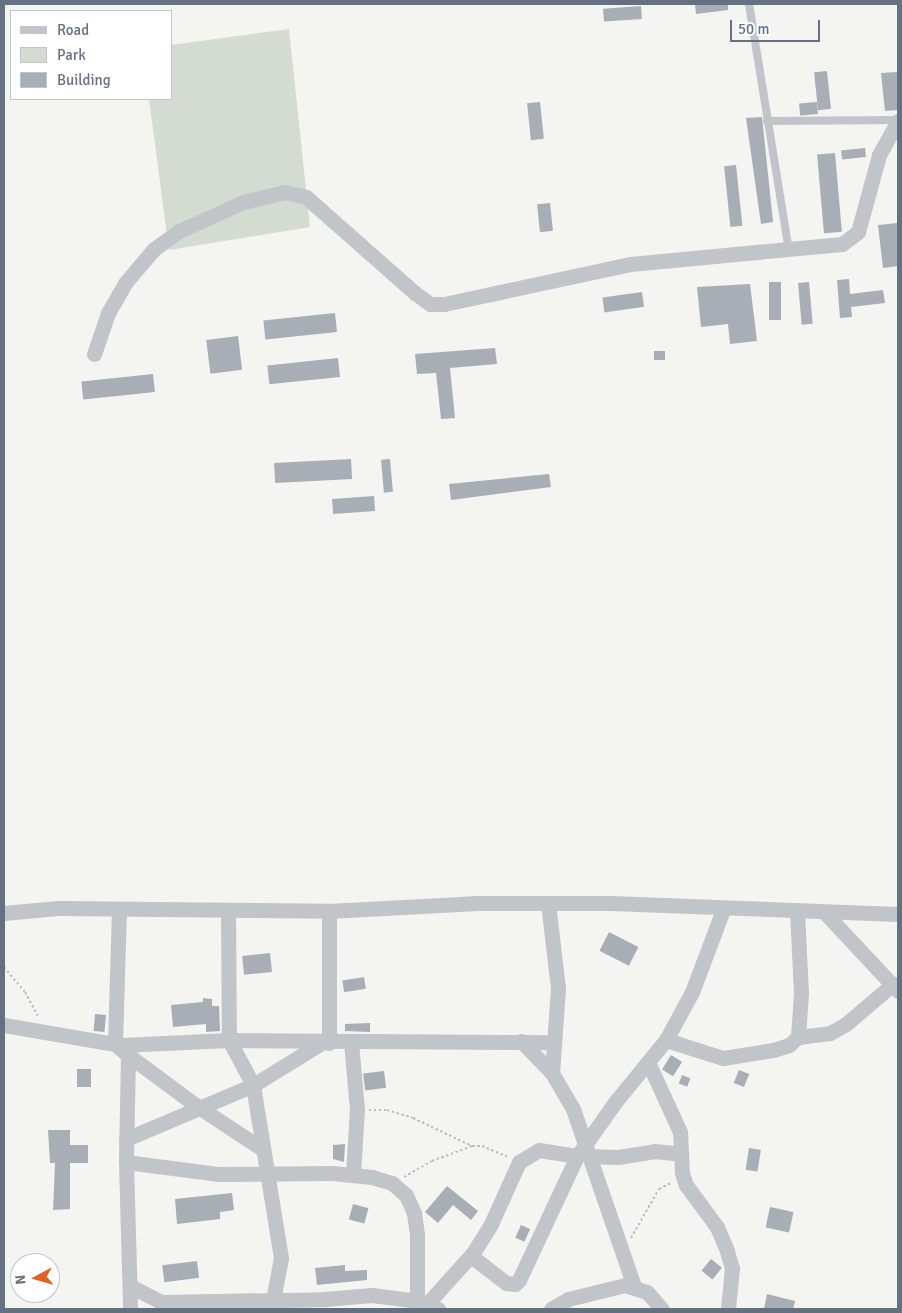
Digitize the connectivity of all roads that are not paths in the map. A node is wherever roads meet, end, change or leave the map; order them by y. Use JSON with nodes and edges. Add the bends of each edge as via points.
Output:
{"nodes":[{"id":1,"x":750,"y":4,"type":"edge"},
{"id":2,"x":898,"y":120,"type":"edge"},
{"id":3,"x":768,"y":121,"type":"junction"},
{"id":4,"x":789,"y":251,"type":"junction"},
{"id":5,"x":94,"y":354,"type":"dead end"},
{"id":6,"x":548,"y":903,"type":"junction"},
{"id":7,"x":119,"y":909,"type":"junction"},
{"id":8,"x":228,"y":910,"type":"junction"},
{"id":9,"x":723,"y":910,"type":"junction"},
{"id":10,"x":329,"y":911,"type":"junction"},
{"id":11,"x":4,"y":912,"type":"edge"},
{"id":12,"x":797,"y":912,"type":"junction"},
{"id":13,"x":825,"y":913,"type":"junction"},
{"id":14,"x":898,"y":914,"type":"edge"},
{"id":15,"x":896,"y":987,"type":"edge"},
{"id":16,"x":4,"y":1024,"type":"edge"},
{"id":17,"x":798,"y":1037,"type":"junction"},
{"id":18,"x":229,"y":1040,"type":"junction"},
{"id":19,"x":521,"y":1040,"type":"junction"},
{"id":20,"x":666,"y":1040,"type":"junction"},
{"id":21,"x":351,"y":1042,"type":"junction"},
{"id":22,"x":553,"y":1042,"type":"junction"},
{"id":23,"x":326,"y":1043,"type":"junction"},
{"id":24,"x":121,"y":1048,"type":"junction"},
{"id":25,"x":648,"y":1062,"type":"junction"},
{"id":26,"x":552,"y":1072,"type":"junction"},
{"id":27,"x":253,"y":1086,"type":"junction"},
{"id":28,"x":197,"y":1106,"type":"junction"},
{"id":29,"x":126,"y":1139,"type":"junction"},
{"id":30,"x":261,"y":1148,"type":"junction"},
{"id":31,"x":583,"y":1152,"type":"junction"},
{"id":32,"x":681,"y":1154,"type":"junction"},
{"id":33,"x":126,"y":1162,"type":"junction"},
{"id":34,"x":266,"y":1173,"type":"junction"},
{"id":35,"x":353,"y":1175,"type":"junction"},
{"id":36,"x":471,"y":1256,"type":"junction"},
{"id":37,"x":130,"y":1286,"type":"junction"},
{"id":38,"x":634,"y":1286,"type":"junction"},
{"id":39,"x":273,"y":1300,"type":"junction"},
{"id":40,"x":428,"y":1305,"type":"edge"},
{"id":41,"x":130,"y":1309,"type":"edge"},
{"id":42,"x":551,"y":1309,"type":"edge"},
{"id":43,"x":662,"y":1309,"type":"edge"},
{"id":44,"x":728,"y":1309,"type":"edge"}],
"edges":[{"from":1,"to":3,"type":"lane"},
{"from":2,"to":3,"type":"lane"},
{"from":2,"to":4,"type":"street","via":[[879,155],[858,232],[842,244]]},
{"from":3,"to":4,"type":"lane"},
{"from":4,"to":5,"type":"street","via":[[630,264],[444,304],[430,304],[306,197],[285,192],[243,202],[208,216],[177,232],[154,249],[126,282],[108,313]]},
{"from":6,"to":9,"type":"street"},
{"from":6,"to":10,"type":"street","via":[[478,902]]},
{"from":6,"to":22,"type":"street","via":[[558,988]]},
{"from":7,"to":8,"type":"street"},
{"from":7,"to":11,"type":"street","via":[[58,908]]},
{"from":7,"to":24,"type":"street"},
{"from":8,"to":10,"type":"street"},
{"from":8,"to":18,"type":"street"},
{"from":9,"to":12,"type":"street"},
{"from":9,"to":20,"type":"street","via":[[692,992]]},
{"from":10,"to":23,"type":"street"},
{"from":12,"to":13,"type":"street"},
{"from":12,"to":17,"type":"street","via":[[801,993]]},
{"from":13,"to":14,"type":"street"},
{"from":13,"to":15,"type":"street"},
{"from":15,"to":17,"type":"street","via":[[830,1033]]},
{"from":16,"to":24,"type":"street"},
{"from":17,"to":20,"type":"street","via":[[788,1045],[772,1050],[723,1058]]},
{"from":18,"to":23,"type":"street"},
{"from":18,"to":24,"type":"street"},
{"from":18,"to":27,"type":"street"},
{"from":19,"to":21,"type":"street"},
{"from":19,"to":22,"type":"street"},
{"from":19,"to":26,"type":"street"},
{"from":20,"to":25,"type":"street"},
{"from":21,"to":23,"type":"street"},
{"from":21,"to":35,"type":"street","via":[[357,1109]]},
{"from":22,"to":26,"type":"street"},
{"from":23,"to":27,"type":"street"},
{"from":24,"to":28,"type":"street"},
{"from":24,"to":29,"type":"street"},
{"from":25,"to":31,"type":"street"},
{"from":25,"to":32,"type":"street","via":[[673,1112],[680,1132]]},
{"from":26,"to":31,"type":"street","via":[[573,1109]]},
{"from":27,"to":28,"type":"street"},
{"from":27,"to":30,"type":"street"},
{"from":28,"to":29,"type":"street"},
{"from":28,"to":30,"type":"street"},
{"from":29,"to":33,"type":"street"},
{"from":30,"to":34,"type":"street"},
{"from":31,"to":32,"type":"street","via":[[618,1157],[660,1151]]},
{"from":31,"to":36,"type":"street","via":[[539,1150],[519,1162],[491,1224]]},
{"from":31,"to":36,"type":"street","via":[[516,1284],[506,1283]]},
{"from":31,"to":38,"type":"street","via":[[625,1251]]},
{"from":32,"to":44,"type":"street","via":[[686,1186],[717,1227],[728,1251],[732,1268]]},
{"from":33,"to":34,"type":"street","via":[[219,1174]]},
{"from":33,"to":37,"type":"street"},
{"from":34,"to":35,"type":"street"},
{"from":34,"to":39,"type":"street","via":[[281,1258]]},
{"from":35,"to":40,"type":"street","via":[[392,1183],[406,1195],[414,1212]]},
{"from":36,"to":40,"type":"street"},
{"from":37,"to":39,"type":"street","via":[[161,1302]]},
{"from":37,"to":41,"type":"street"},
{"from":38,"to":42,"type":"street","via":[[568,1299]]},
{"from":38,"to":43,"type":"street","via":[[654,1297]]},
{"from":39,"to":40,"type":"street","via":[[372,1295]]}]}
